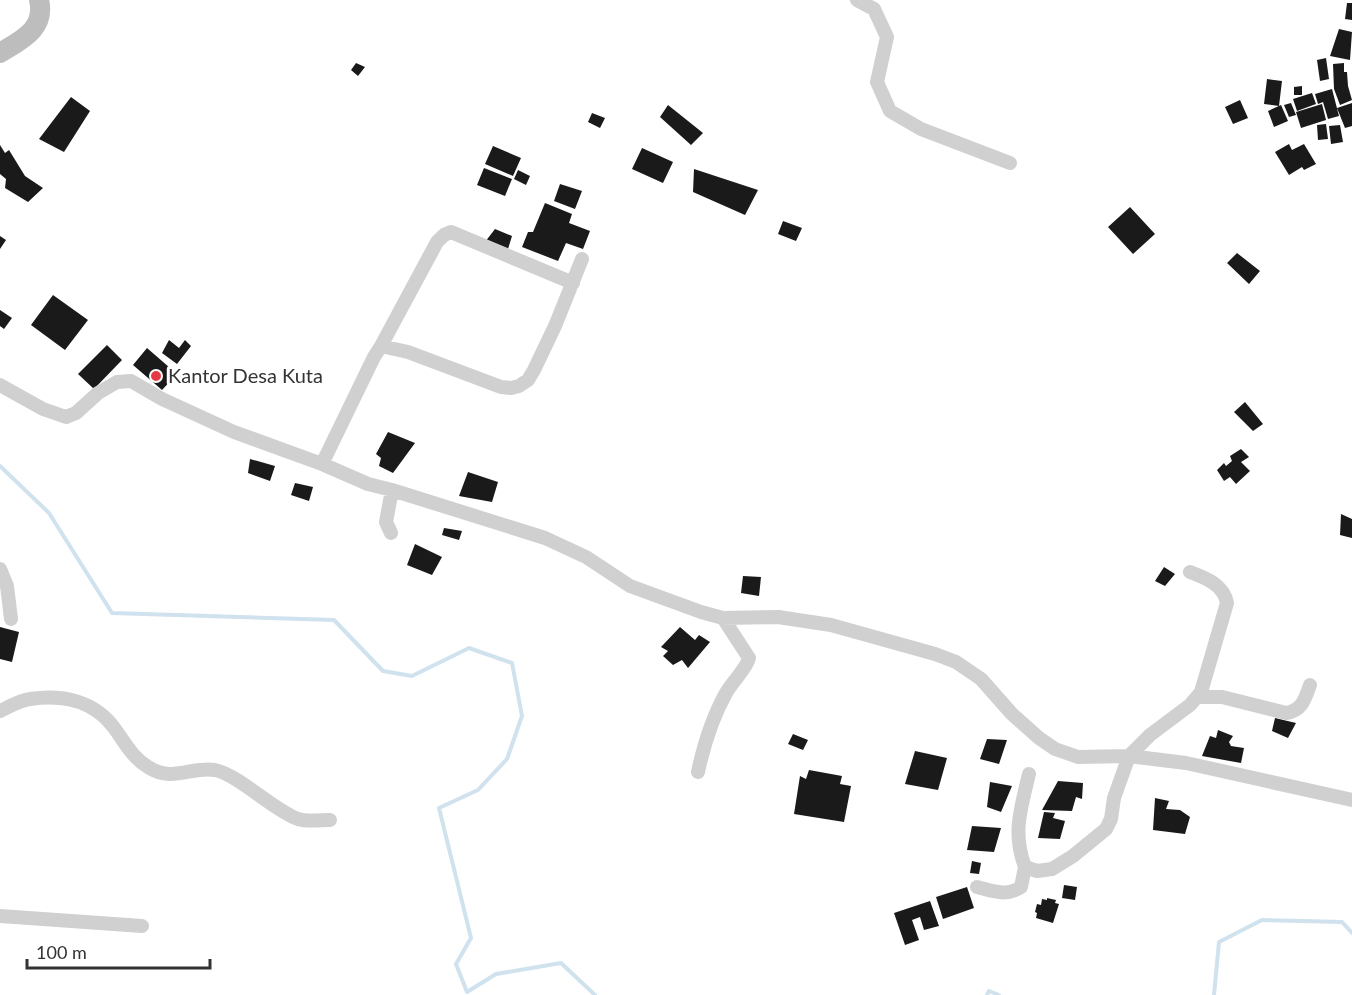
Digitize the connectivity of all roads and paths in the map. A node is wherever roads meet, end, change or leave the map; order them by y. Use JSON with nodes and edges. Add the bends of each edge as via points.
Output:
{"nodes":[{"id":1,"x":38,"y":0,"type":"edge"},
{"id":2,"x":857,"y":0,"type":"edge"},
{"id":3,"x":0,"y":53,"type":"edge"},
{"id":4,"x":1010,"y":163,"type":"dead end"},
{"id":5,"x":582,"y":259,"type":"dead end"},
{"id":6,"x":573,"y":283,"type":"junction"},
{"id":7,"x":381,"y":346,"type":"junction"},
{"id":8,"x":0,"y":386,"type":"edge"},
{"id":9,"x":322,"y":464,"type":"junction"},
{"id":10,"x":392,"y":490,"type":"junction"},
{"id":11,"x":391,"y":533,"type":"dead end"},
{"id":12,"x":0,"y":569,"type":"edge"},
{"id":13,"x":1190,"y":572,"type":"dead end"},
{"id":14,"x":723,"y":618,"type":"junction"},
{"id":15,"x":11,"y":619,"type":"dead end"},
{"id":16,"x":1310,"y":685,"type":"dead end"},
{"id":17,"x":1198,"y":697,"type":"junction"},
{"id":18,"x":0,"y":711,"type":"edge"},
{"id":19,"x":1129,"y":756,"type":"junction"},
{"id":20,"x":698,"y":772,"type":"dead end"},
{"id":21,"x":1029,"y":774,"type":"dead end"},
{"id":22,"x":1352,"y":800,"type":"edge"},
{"id":23,"x":330,"y":820,"type":"dead end"},
{"id":24,"x":1025,"y":867,"type":"junction"},
{"id":25,"x":977,"y":887,"type":"dead end"},
{"id":26,"x":0,"y":915,"type":"edge"},
{"id":27,"x":142,"y":926,"type":"dead end"}],
"edges":[{"from":1,"to":3,"type":"main road","via":[[41,9],[36,27]]},
{"from":2,"to":4,"type":"street","via":[[874,9],[886,37],[877,82],[890,111],[921,129]]},
{"from":5,"to":6,"type":"street"},
{"from":6,"to":7,"type":"street","via":[[534,370],[519,386],[501,387],[408,352]]},
{"from":6,"to":7,"type":"street","via":[[451,232],[444,234]]},
{"from":7,"to":9,"type":"street"},
{"from":8,"to":9,"type":"street","via":[[66,417],[117,382],[131,381],[234,432]]},
{"from":9,"to":10,"type":"street"},
{"from":10,"to":11,"type":"street","via":[[386,522]]},
{"from":10,"to":14,"type":"street","via":[[545,538],[586,557],[630,586]]},
{"from":12,"to":15,"type":"street","via":[[7,586]]},
{"from":13,"to":17,"type":"street","via":[[1221,588],[1227,603]]},
{"from":14,"to":19,"type":"street","via":[[778,617],[831,625],[935,654],[981,679],[1012,714],[1055,748],[1078,757]]},
{"from":14,"to":20,"type":"street","via":[[749,658],[729,687],[708,731]]},
{"from":16,"to":17,"type":"street","via":[[1304,703],[1295,712],[1286,713],[1222,698]]},
{"from":17,"to":19,"type":"street"},
{"from":18,"to":23,"type":"street","via":[[29,699],[78,701],[108,720],[133,754],[149,768],[171,774],[214,770],[298,819]]},
{"from":19,"to":22,"type":"street","via":[[1186,763]]},
{"from":19,"to":24,"type":"street","via":[[1111,819],[1102,834],[1052,869],[1034,871]]},
{"from":21,"to":24,"type":"street","via":[[1017,838]]},
{"from":24,"to":25,"type":"street","via":[[1021,887],[1013,892],[1002,894]]},
{"from":26,"to":27,"type":"street"}]}
